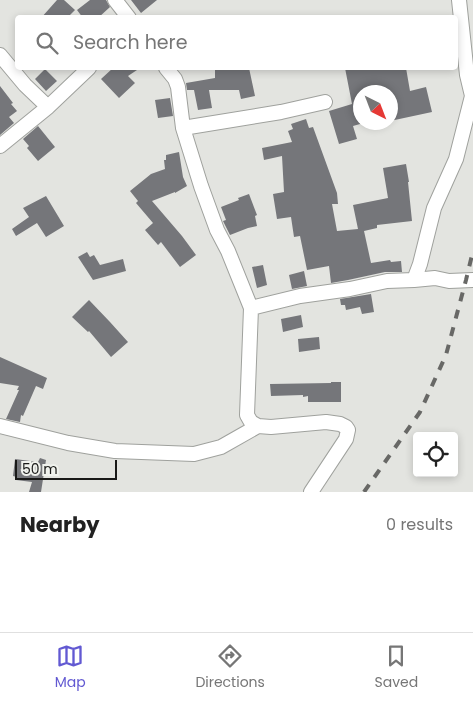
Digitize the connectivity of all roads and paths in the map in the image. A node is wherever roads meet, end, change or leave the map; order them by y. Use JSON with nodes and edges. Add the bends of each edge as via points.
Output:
{"nodes":[{"id":1,"x":115,"y":0,"type":"edge"},
{"id":2,"x":459,"y":0,"type":"edge"},
{"id":3,"x":126,"y":15,"type":"edge"},
{"id":4,"x":0,"y":55,"type":"edge"},
{"id":5,"x":86,"y":70,"type":"edge"},
{"id":6,"x":168,"y":70,"type":"edge"},
{"id":7,"x":325,"y":102,"type":"dead end"},
{"id":8,"x":48,"y":107,"type":"junction"},
{"id":9,"x":183,"y":128,"type":"junction"},
{"id":10,"x":0,"y":146,"type":"edge"},
{"id":11,"x":414,"y":280,"type":"junction"},
{"id":12,"x":473,"y":280,"type":"edge"},
{"id":13,"x":251,"y":308,"type":"junction"},
{"id":14,"x":0,"y":426,"type":"edge"},
{"id":15,"x":258,"y":426,"type":"junction"},
{"id":16,"x":312,"y":492,"type":"edge"}],
"edges":[{"from":1,"to":3,"type":"street"},
{"from":2,"to":11,"type":"street","via":[[472,96],[456,159],[434,208]]},
{"from":4,"to":8,"type":"street"},
{"from":5,"to":8,"type":"street"},
{"from":6,"to":9,"type":"street","via":[[178,87]]},
{"from":7,"to":9,"type":"street"},
{"from":8,"to":10,"type":"street"},
{"from":9,"to":13,"type":"street","via":[[217,230]]},
{"from":11,"to":12,"type":"street"},
{"from":11,"to":13,"type":"street","via":[[387,280]]},
{"from":13,"to":15,"type":"street","via":[[247,415],[250,422]]},
{"from":14,"to":15,"type":"street","via":[[115,451],[194,454],[221,447]]},
{"from":15,"to":16,"type":"street","via":[[326,422],[346,427],[346,439]]}]}
